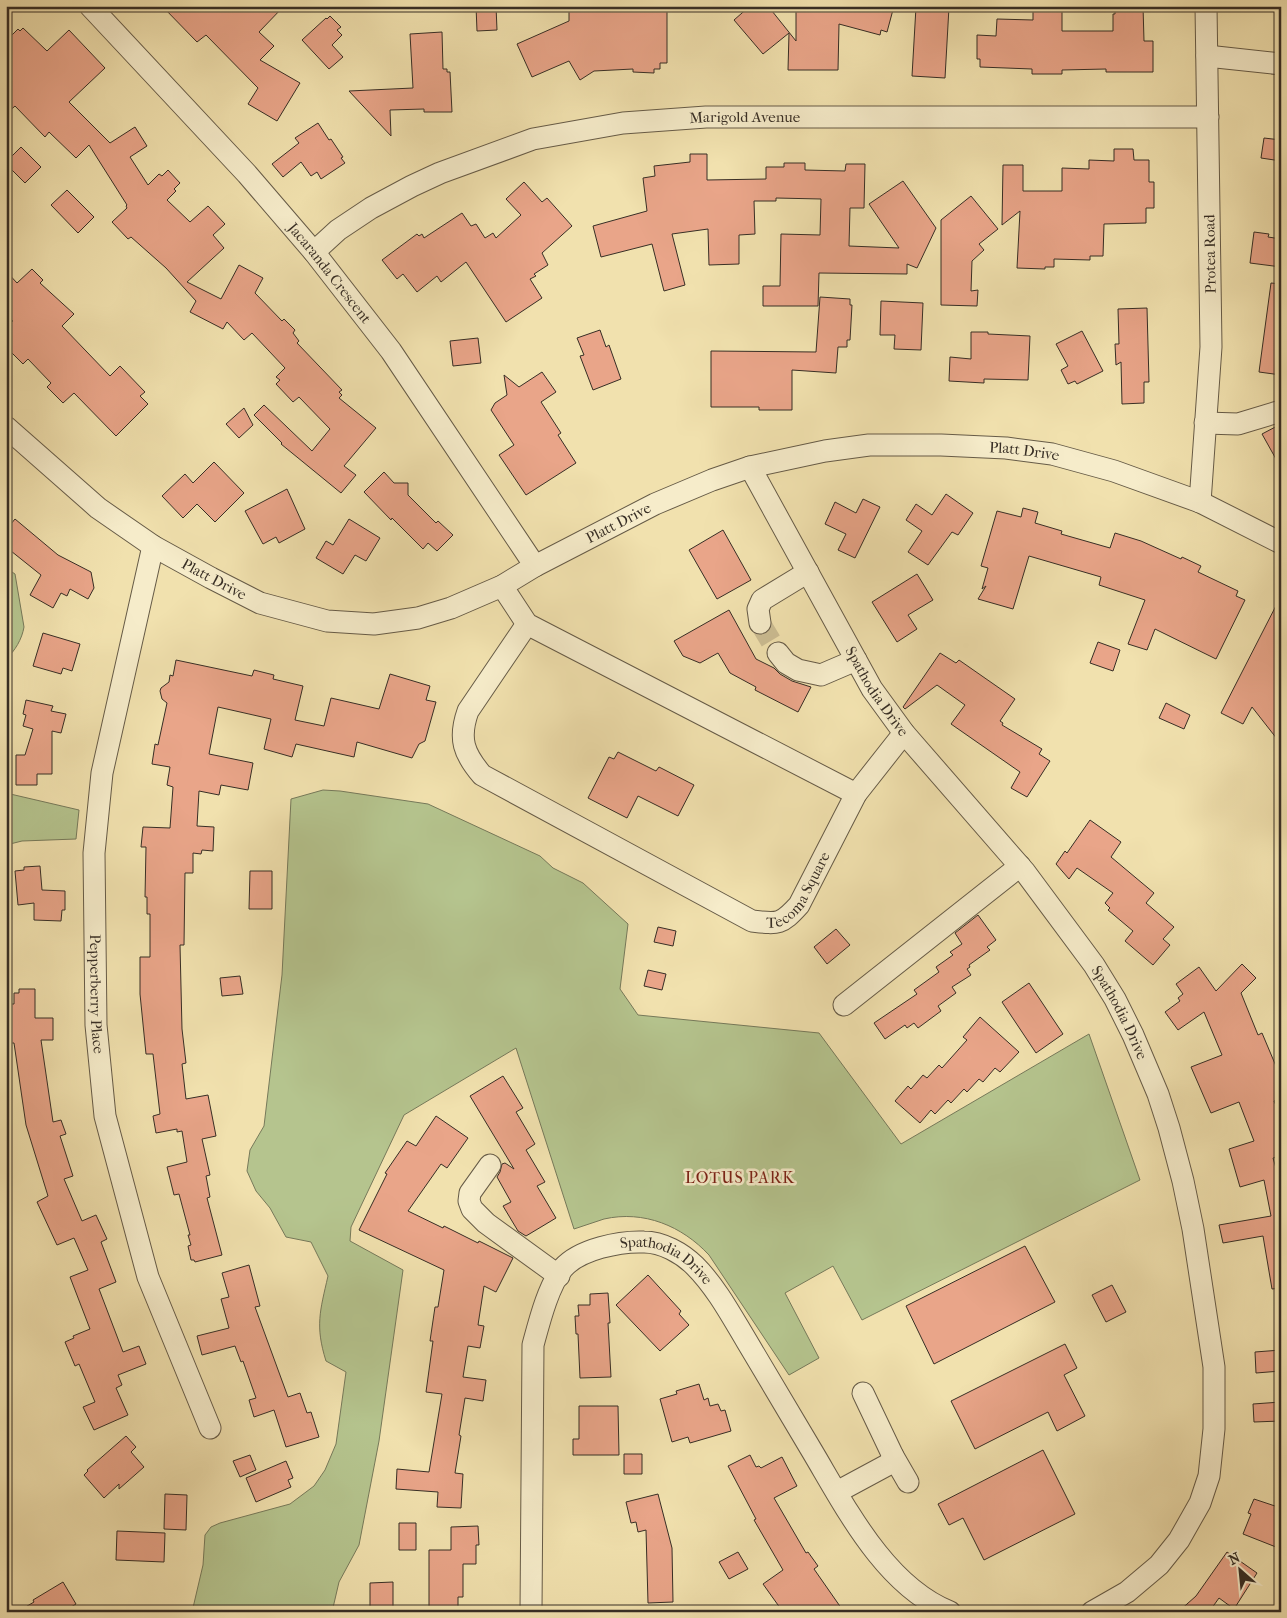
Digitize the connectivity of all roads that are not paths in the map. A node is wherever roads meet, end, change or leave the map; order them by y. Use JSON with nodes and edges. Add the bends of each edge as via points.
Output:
{"nodes":[{"id":1,"x":90,"y":6,"type":"edge"},
{"id":2,"x":1206,"y":6,"type":"edge"},
{"id":3,"x":1207,"y":56,"type":"junction"},
{"id":4,"x":1281,"y":64,"type":"edge"},
{"id":5,"x":1208,"y":117,"type":"junction"},
{"id":6,"x":314,"y":252,"type":"junction"},
{"id":7,"x":1281,"y":411,"type":"edge"},
{"id":8,"x":1205,"y":423,"type":"junction"},
{"id":9,"x":6,"y":427,"type":"edge"},
{"id":10,"x":750,"y":467,"type":"junction"},
{"id":11,"x":1200,"y":502,"type":"junction"},
{"id":12,"x":1281,"y":543,"type":"edge"},
{"id":13,"x":153,"y":546,"type":"junction"},
{"id":14,"x":535,"y":566,"type":"junction"},
{"id":15,"x":808,"y":572,"type":"junction"},
{"id":16,"x":502,"y":586,"type":"junction"},
{"id":17,"x":760,"y":623,"type":"tunnel mouth"},
{"id":18,"x":527,"y":624,"type":"junction"},
{"id":19,"x":778,"y":653,"type":"tunnel mouth"},
{"id":20,"x":856,"y":660,"type":"junction"},
{"id":21,"x":904,"y":734,"type":"junction"},
{"id":22,"x":856,"y":794,"type":"junction"},
{"id":23,"x":1020,"y":866,"type":"junction"},
{"id":24,"x":844,"y":1005,"type":"dead end"},
{"id":25,"x":490,"y":1166,"type":"dead end"},
{"id":26,"x":559,"y":1276,"type":"junction"},
{"id":27,"x":863,"y":1392,"type":"dead end"},
{"id":28,"x":210,"y":1428,"type":"dead end"},
{"id":29,"x":893,"y":1456,"type":"junction"},
{"id":30,"x":908,"y":1482,"type":"dead end"},
{"id":31,"x":837,"y":1492,"type":"junction"},
{"id":32,"x":531,"y":1612,"type":"edge"},
{"id":33,"x":950,"y":1612,"type":"edge"},
{"id":34,"x":1092,"y":1612,"type":"edge"}],
"edges":[{"from":1,"to":6,"type":"street","name":"Jacaranda Crescent","via":[[247,174]]},
{"from":2,"to":3,"type":"street","name":"Protea Road"},
{"from":3,"to":4,"type":"street"},
{"from":3,"to":5,"type":"street","name":"Protea Road"},
{"from":5,"to":6,"type":"street","name":"Marigold Avenue","via":[[706,117],[623,123],[533,139],[440,172],[371,208],[338,230]]},
{"from":5,"to":8,"type":"street","name":"Protea Road","via":[[1210,347]]},
{"from":6,"to":14,"type":"street","name":"Jacaranda Crescent","via":[[391,351]]},
{"from":7,"to":8,"type":"street","via":[[1238,424]]},
{"from":8,"to":11,"type":"street","name":"Protea Road"},
{"from":9,"to":13,"type":"street","name":"Platt Drive","via":[[98,508]]},
{"from":10,"to":11,"type":"street","name":"Platt Drive","via":[[869,445],[1006,448],[1084,462]]},
{"from":10,"to":14,"type":"street","name":"Platt Drive","via":[[655,504]]},
{"from":10,"to":15,"type":"street","name":"Spathodia Drive"},
{"from":11,"to":12,"type":"street","name":"Platt Drive"},
{"from":13,"to":16,"type":"street","name":"Platt Drive","via":[[260,603],[327,621],[374,624],[418,618],[452,608]]},
{"from":13,"to":28,"type":"street","name":"Pepperberry Place","via":[[102,773],[94,853],[96,1026],[104,1116],[148,1277]]},
{"from":14,"to":16,"type":"street","name":"Platt Drive"},
{"from":15,"to":17,"type":"street","via":[[762,600],[758,609]]},
{"from":15,"to":20,"type":"street","name":"Spathodia Drive"},
{"from":16,"to":18,"type":"street"},
{"from":18,"to":22,"type":"street"},
{"from":18,"to":22,"type":"street","name":"Tecoma Square","via":[[468,711],[462,734],[470,761],[482,775],[752,921],[774,923],[786,919],[799,905]]},
{"from":19,"to":20,"type":"street","via":[[798,670],[821,675]]},
{"from":20,"to":21,"type":"street","name":"Spathodia Drive"},
{"from":21,"to":22,"type":"street","name":"Tecoma Square"},
{"from":21,"to":23,"type":"street","name":"Spathodia Drive"},
{"from":23,"to":24,"type":"street"},
{"from":23,"to":34,"type":"street","name":"Spathodia Drive","via":[[1094,965],[1133,1035],[1158,1094],[1193,1229],[1214,1367],[1214,1429],[1208,1476],[1200,1503],[1179,1540],[1159,1565],[1126,1592]]},
{"from":25,"to":26,"type":"street","via":[[470,1193],[472,1210]]},
{"from":26,"to":31,"type":"street","name":"Spathodia Drive","via":[[564,1268],[586,1252],[616,1244],[646,1242],[671,1248],[693,1264],[730,1315]]},
{"from":26,"to":32,"type":"street","name":"Spathodia Drive","via":[[540,1317],[533,1345]]},
{"from":27,"to":29,"type":"street"},
{"from":29,"to":30,"type":"street"},
{"from":29,"to":31,"type":"street","via":[[889,1464]]},
{"from":31,"to":33,"type":"street","name":"Spathodia Drive","via":[[875,1550],[904,1582],[935,1606]]}]}
